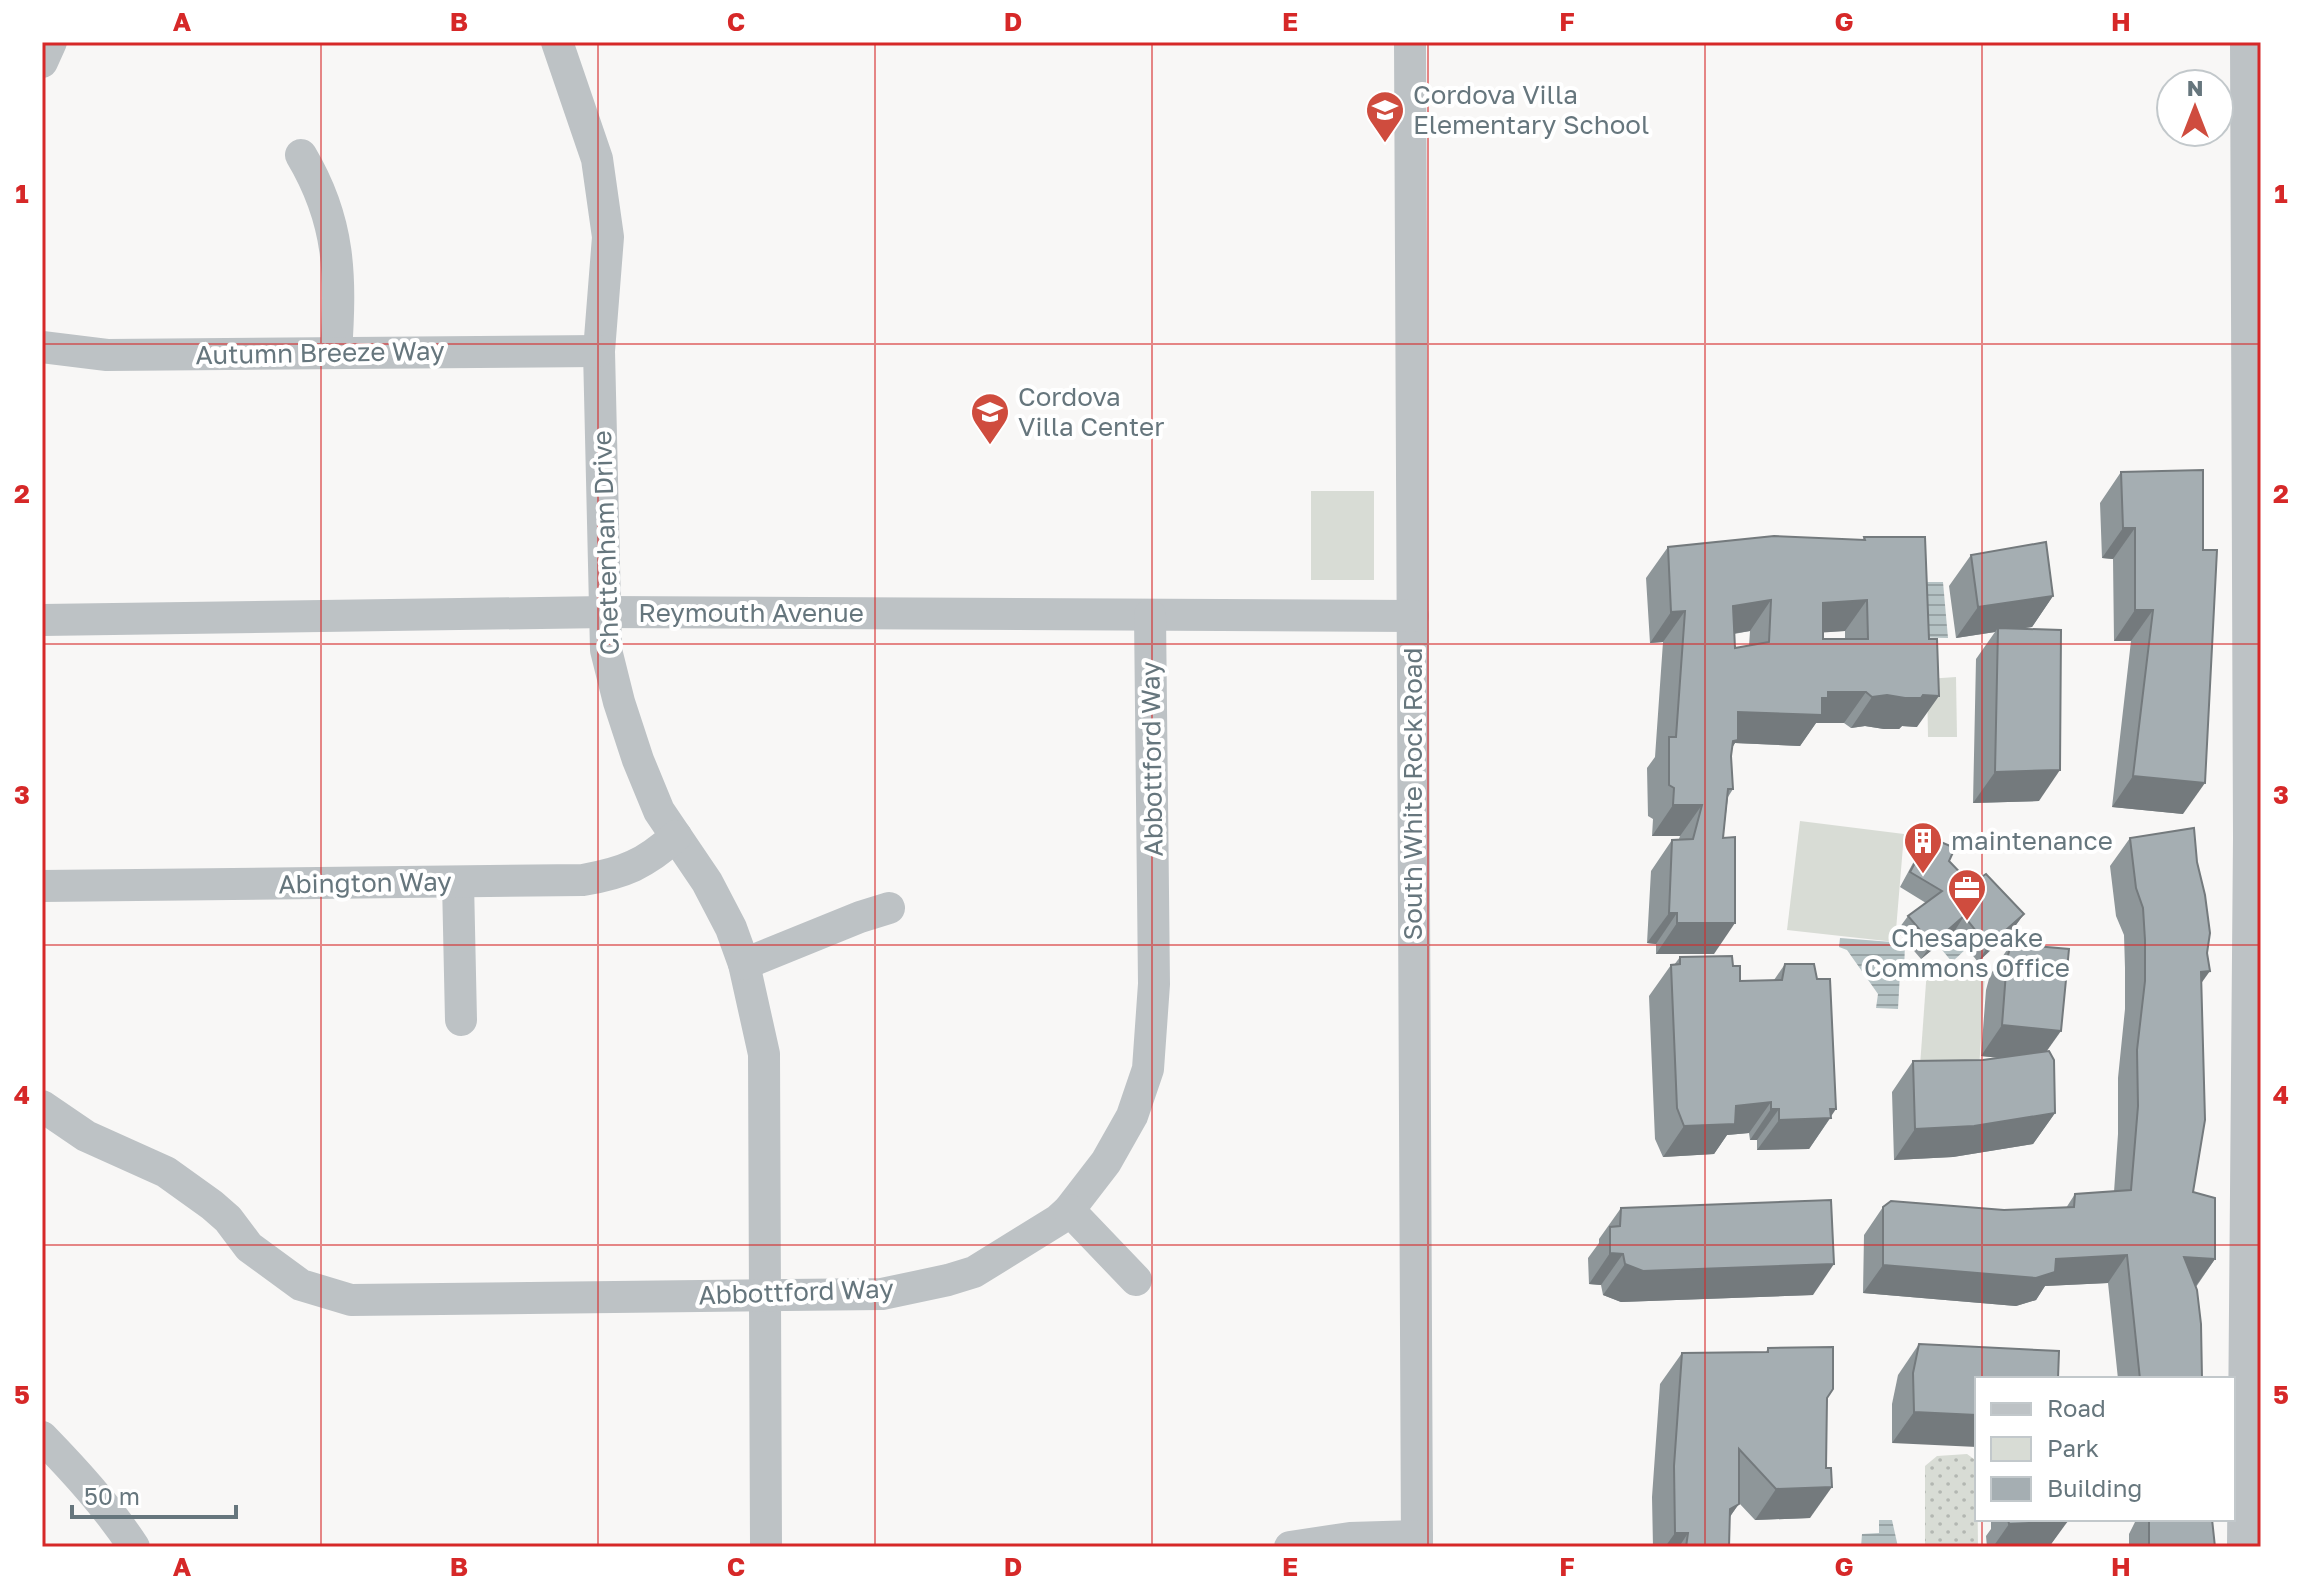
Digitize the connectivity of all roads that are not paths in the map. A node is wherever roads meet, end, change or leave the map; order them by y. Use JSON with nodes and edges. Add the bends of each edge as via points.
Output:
{"nodes":[{"id":1,"x":51,"y":42,"type":"edge"},
{"id":2,"x":557,"y":42,"type":"edge"},
{"id":3,"x":1410,"y":42,"type":"edge"},
{"id":4,"x":2246,"y":42,"type":"edge"},
{"id":5,"x":42,"y":62,"type":"edge"},
{"id":6,"x":301,"y":155,"type":"dead end"},
{"id":7,"x":42,"y":347,"type":"edge"},
{"id":8,"x":599,"y":351,"type":"junction"},
{"id":9,"x":336,"y":353,"type":"junction"},
{"id":10,"x":2254,"y":526,"type":"edge"},
{"id":11,"x":606,"y":612,"type":"junction"},
{"id":12,"x":1150,"y":615,"type":"junction"},
{"id":13,"x":1413,"y":616,"type":"junction"},
{"id":14,"x":42,"y":620,"type":"edge"},
{"id":15,"x":676,"y":836,"type":"junction"},
{"id":16,"x":458,"y":882,"type":"junction"},
{"id":17,"x":42,"y":886,"type":"edge"},
{"id":18,"x":889,"y":908,"type":"dead end"},
{"id":19,"x":744,"y":964,"type":"junction"},
{"id":20,"x":461,"y":1020,"type":"dead end"},
{"id":21,"x":42,"y":1106,"type":"edge"},
{"id":22,"x":1069,"y":1210,"type":"junction"},
{"id":23,"x":1136,"y":1280,"type":"dead end"},
{"id":24,"x":764,"y":1294,"type":"junction"},
{"id":25,"x":42,"y":1437,"type":"edge"},
{"id":26,"x":1417,"y":1542,"type":"edge"},
{"id":27,"x":134,"y":1547,"type":"edge"},
{"id":28,"x":766,"y":1547,"type":"edge"},
{"id":29,"x":1290,"y":1547,"type":"edge"},
{"id":30,"x":2243,"y":1547,"type":"edge"}],
"edges":[{"from":1,"to":5,"type":"street"},
{"from":2,"to":8,"type":"street","name":"Chettenham Drive","via":[[597,159],[608,237]]},
{"from":3,"to":13,"type":"street","name":"South White Rock Road"},
{"from":4,"to":10,"type":"street"},
{"from":6,"to":9,"type":"street","via":[[323,196],[336,243]]},
{"from":7,"to":9,"type":"street","name":"Autumn Breeze Way","via":[[107,355]]},
{"from":8,"to":9,"type":"street","name":"Autumn Breeze Way"},
{"from":8,"to":11,"type":"street","name":"Chettenham Drive"},
{"from":10,"to":30,"type":"street"},
{"from":11,"to":12,"type":"street","name":"Reymouth Avenue"},
{"from":11,"to":14,"type":"street","name":"Reymouth Avenue"},
{"from":11,"to":15,"type":"street","name":"Chettenham Drive","via":[[606,650],[619,702],[659,811]]},
{"from":12,"to":13,"type":"street","name":"Reymouth Avenue"},
{"from":12,"to":22,"type":"street","name":"Abbottford Way","via":[[1154,984],[1148,1069],[1132,1116],[1106,1162]]},
{"from":13,"to":26,"type":"street","name":"South White Rock Road"},
{"from":15,"to":16,"type":"street","name":"Abington Way","via":[[651,858],[607,876]]},
{"from":15,"to":19,"type":"street","name":"Chettenham Drive","via":[[707,882]]},
{"from":16,"to":17,"type":"street","name":"Abington Way"},
{"from":16,"to":20,"type":"street"},
{"from":18,"to":19,"type":"street"},
{"from":19,"to":24,"type":"street","name":"Chettenham Drive","via":[[764,1054]]},
{"from":21,"to":24,"type":"street","name":"Abbottford Way","via":[[86,1136],[166,1172],[228,1219],[249,1247],[301,1285],[351,1300]]},
{"from":22,"to":23,"type":"street"},
{"from":22,"to":24,"type":"street","name":"Abbottford Way","via":[[1000,1258],[948,1280],[882,1294]]},
{"from":24,"to":28,"type":"street","name":"Chettenham Drive"},
{"from":25,"to":27,"type":"street","via":[[79,1474]]},
{"from":26,"to":29,"type":"street","via":[[1350,1538]]}]}
